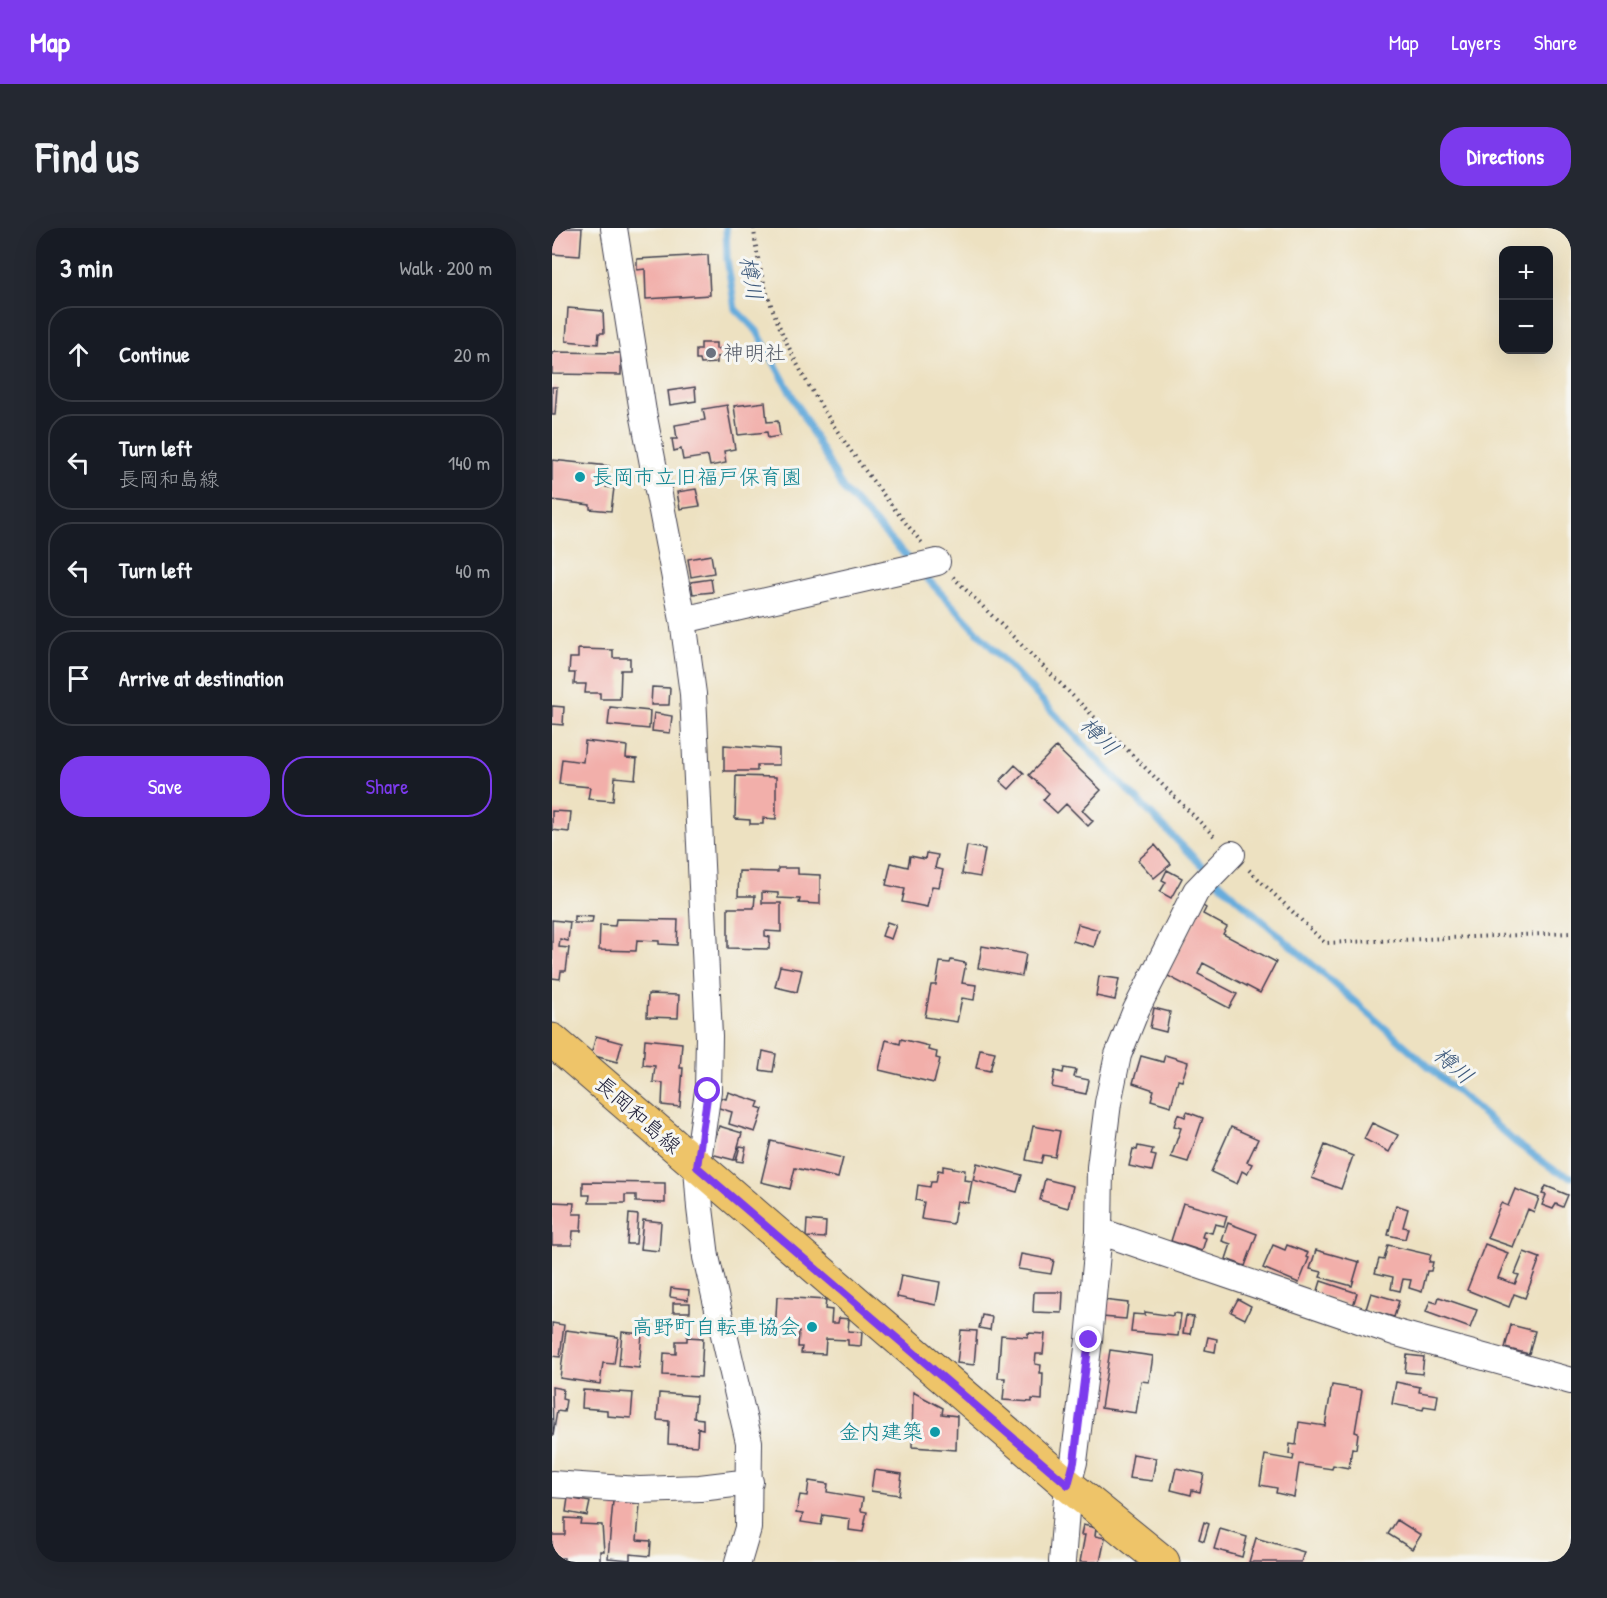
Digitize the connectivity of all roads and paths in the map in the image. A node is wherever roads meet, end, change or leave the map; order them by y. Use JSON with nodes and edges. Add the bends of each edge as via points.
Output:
{"nodes":[{"id":1,"x":614,"y":228,"type":"edge"},
{"id":2,"x":754,"y":228,"type":"edge"},
{"id":3,"x":930,"y":563,"type":"junction"},
{"id":4,"x":683,"y":620,"type":"junction"},
{"id":5,"x":1225,"y":861,"type":"junction"},
{"id":6,"x":1571,"y":933,"type":"edge"},
{"id":7,"x":552,"y":1040,"type":"edge"},
{"id":8,"x":697,"y":1167,"type":"junction"},
{"id":9,"x":1099,"y":1231,"type":"junction"},
{"id":10,"x":1571,"y":1381,"type":"edge"},
{"id":11,"x":750,"y":1482,"type":"junction"},
{"id":12,"x":552,"y":1484,"type":"edge"},
{"id":13,"x":1068,"y":1485,"type":"junction"},
{"id":14,"x":738,"y":1562,"type":"edge"},
{"id":15,"x":1062,"y":1562,"type":"edge"},
{"id":16,"x":1163,"y":1562,"type":"edge"}],
"edges":[{"from":1,"to":4,"type":"street","via":[[643,412]]},
{"from":2,"to":3,"type":"path","via":[[765,287],[780,328],[837,432]]},
{"from":3,"to":4,"type":"street"},
{"from":3,"to":5,"type":"path"},
{"from":4,"to":8,"type":"street","via":[[694,706],[709,1036],[708,1091]]},
{"from":5,"to":6,"type":"path","via":[[1325,943]]},
{"from":5,"to":9,"type":"street","via":[[1196,891],[1136,1010],[1118,1055],[1100,1167]]},
{"from":7,"to":8,"type":"main road","name":"長岡和島線"},
{"from":8,"to":11,"type":"street","via":[[706,1257],[749,1442]]},
{"from":8,"to":13,"type":"main road","name":"長岡和島線"},
{"from":9,"to":10,"type":"street","via":[[1397,1333]]},
{"from":9,"to":13,"type":"street","via":[[1077,1439]]},
{"from":11,"to":12,"type":"street","via":[[639,1490]]},
{"from":11,"to":14,"type":"street","via":[[748,1528]]},
{"from":13,"to":15,"type":"street"},
{"from":13,"to":16,"type":"main road","name":"長岡和島線"}]}
